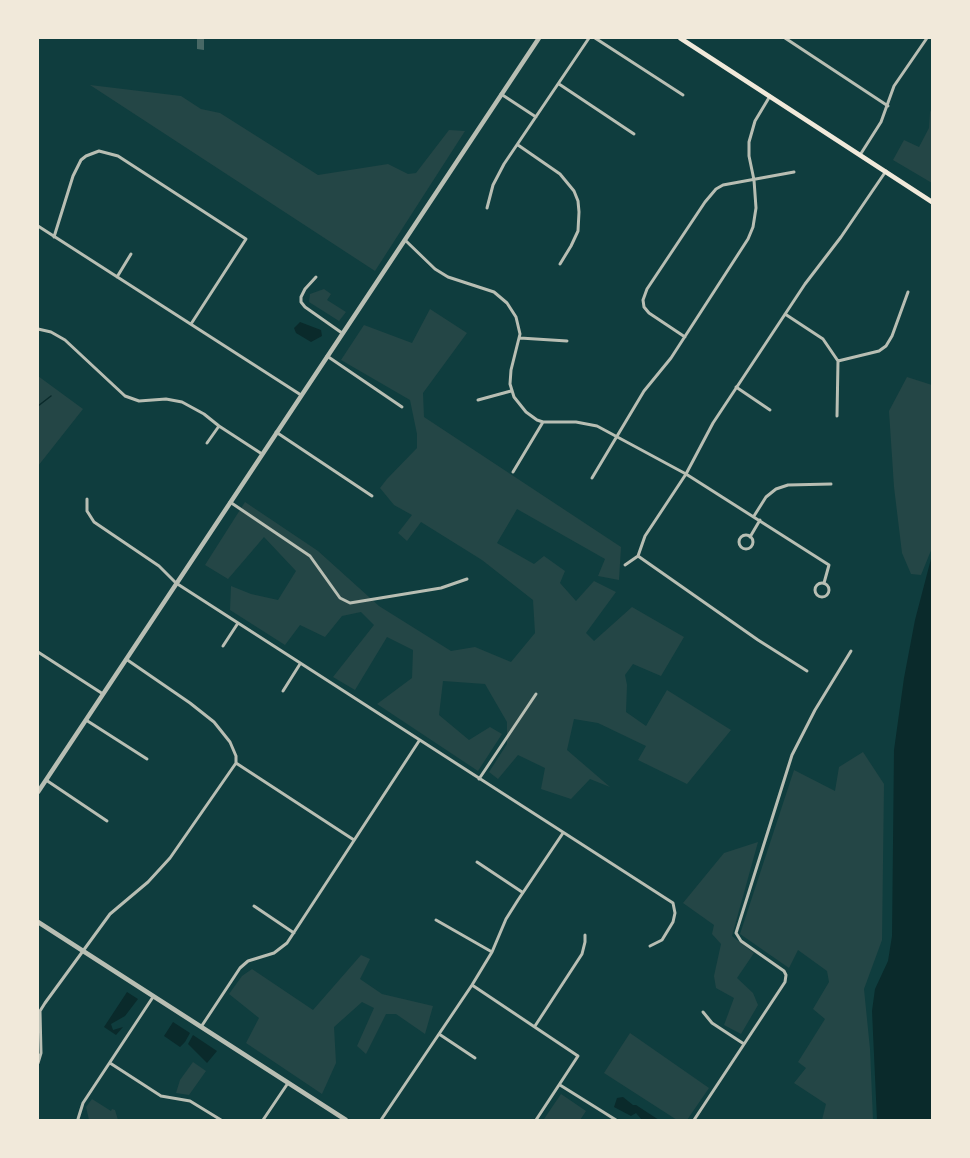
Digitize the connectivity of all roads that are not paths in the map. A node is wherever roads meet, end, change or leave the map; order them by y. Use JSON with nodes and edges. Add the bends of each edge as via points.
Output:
{"nodes":[{"id":1,"x":539,"y":38,"type":"edge"},
{"id":2,"x":589,"y":38,"type":"edge"},
{"id":3,"x":596,"y":38,"type":"edge"},
{"id":4,"x":680,"y":38,"type":"edge"},
{"id":5,"x":785,"y":38,"type":"edge"},
{"id":6,"x":927,"y":38,"type":"edge"},
{"id":7,"x":559,"y":84,"type":"junction"},
{"id":8,"x":501,"y":94,"type":"junction"},
{"id":9,"x":683,"y":95,"type":"dead end"},
{"id":10,"x":770,"y":96,"type":"junction"},
{"id":11,"x":888,"y":106,"type":"junction"},
{"id":12,"x":536,"y":117,"type":"junction"},
{"id":13,"x":634,"y":134,"type":"dead end"},
{"id":14,"x":518,"y":145,"type":"junction"},
{"id":15,"x":860,"y":154,"type":"junction"},
{"id":16,"x":885,"y":171,"type":"junction"},
{"id":17,"x":794,"y":172,"type":"dead end"},
{"id":18,"x":754,"y":180,"type":"junction"},
{"id":19,"x":933,"y":202,"type":"edge"},
{"id":20,"x":487,"y":208,"type":"dead end"},
{"id":21,"x":38,"y":226,"type":"edge"},
{"id":22,"x":54,"y":237,"type":"junction"},
{"id":23,"x":404,"y":239,"type":"junction"},
{"id":24,"x":131,"y":254,"type":"dead end"},
{"id":25,"x":560,"y":264,"type":"dead end"},
{"id":26,"x":117,"y":277,"type":"junction"},
{"id":27,"x":316,"y":277,"type":"dead end"},
{"id":28,"x":908,"y":292,"type":"dead end"},
{"id":29,"x":784,"y":314,"type":"junction"},
{"id":30,"x":191,"y":324,"type":"junction"},
{"id":31,"x":38,"y":329,"type":"edge"},
{"id":32,"x":342,"y":333,"type":"junction"},
{"id":33,"x":685,"y":337,"type":"junction"},
{"id":34,"x":520,"y":339,"type":"junction"},
{"id":35,"x":567,"y":341,"type":"dead end"},
{"id":36,"x":327,"y":356,"type":"junction"},
{"id":37,"x":838,"y":361,"type":"junction"},
{"id":38,"x":736,"y":387,"type":"junction"},
{"id":39,"x":512,"y":391,"type":"junction"},
{"id":40,"x":301,"y":395,"type":"junction"},
{"id":41,"x":478,"y":400,"type":"dead end"},
{"id":42,"x":402,"y":407,"type":"dead end"},
{"id":43,"x":770,"y":410,"type":"dead end"},
{"id":44,"x":837,"y":416,"type":"dead end"},
{"id":45,"x":543,"y":422,"type":"junction"},
{"id":46,"x":219,"y":426,"type":"junction"},
{"id":47,"x":276,"y":432,"type":"junction"},
{"id":48,"x":617,"y":435,"type":"junction"},
{"id":49,"x":207,"y":443,"type":"dead end"},
{"id":50,"x":262,"y":454,"type":"junction"},
{"id":51,"x":513,"y":472,"type":"dead end"},
{"id":52,"x":686,"y":474,"type":"junction"},
{"id":53,"x":592,"y":478,"type":"dead end"},
{"id":54,"x":831,"y":484,"type":"dead end"},
{"id":55,"x":372,"y":496,"type":"dead end"},
{"id":56,"x":87,"y":499,"type":"dead end"},
{"id":57,"x":230,"y":502,"type":"junction"},
{"id":58,"x":754,"y":516,"type":"junction"},
{"id":59,"x":760,"y":520,"type":"junction"},
{"id":60,"x":750,"y":537,"type":"junction"},
{"id":61,"x":638,"y":556,"type":"junction"},
{"id":62,"x":626,"y":565,"type":"dead end"},
{"id":63,"x":467,"y":579,"type":"dead end"},
{"id":64,"x":176,"y":583,"type":"junction"},
{"id":65,"x":824,"y":583,"type":"junction"},
{"id":66,"x":238,"y":623,"type":"junction"},
{"id":67,"x":223,"y":646,"type":"dead end"},
{"id":68,"x":851,"y":651,"type":"dead end"},
{"id":69,"x":38,"y":652,"type":"edge"},
{"id":70,"x":126,"y":659,"type":"junction"},
{"id":71,"x":300,"y":664,"type":"junction"},
{"id":72,"x":807,"y":672,"type":"dead end"},
{"id":73,"x":282,"y":691,"type":"dead end"},
{"id":74,"x":103,"y":694,"type":"junction"},
{"id":75,"x":536,"y":694,"type":"dead end"},
{"id":76,"x":86,"y":720,"type":"junction"},
{"id":77,"x":420,"y":740,"type":"junction"},
{"id":78,"x":147,"y":759,"type":"dead end"},
{"id":79,"x":236,"y":763,"type":"junction"},
{"id":80,"x":479,"y":779,"type":"junction"},
{"id":81,"x":45,"y":780,"type":"junction"},
{"id":82,"x":38,"y":792,"type":"edge"},
{"id":83,"x":107,"y":821,"type":"dead end"},
{"id":84,"x":563,"y":833,"type":"junction"},
{"id":85,"x":354,"y":840,"type":"junction"},
{"id":86,"x":477,"y":862,"type":"dead end"},
{"id":87,"x":522,"y":892,"type":"junction"},
{"id":88,"x":254,"y":906,"type":"dead end"},
{"id":89,"x":436,"y":920,"type":"dead end"},
{"id":90,"x":38,"y":922,"type":"edge"},
{"id":91,"x":294,"y":933,"type":"junction"},
{"id":92,"x":585,"y":935,"type":"dead end"},
{"id":93,"x":650,"y":946,"type":"dead end"},
{"id":94,"x":81,"y":951,"type":"junction"},
{"id":95,"x":492,"y":952,"type":"junction"},
{"id":96,"x":472,"y":985,"type":"junction"},
{"id":97,"x":153,"y":997,"type":"junction"},
{"id":98,"x":703,"y":1012,"type":"dead end"},
{"id":99,"x":535,"y":1026,"type":"junction"},
{"id":100,"x":201,"y":1027,"type":"junction"},
{"id":101,"x":439,"y":1034,"type":"junction"},
{"id":102,"x":744,"y":1044,"type":"junction"},
{"id":103,"x":475,"y":1058,"type":"dead end"},
{"id":104,"x":38,"y":1063,"type":"edge"},
{"id":105,"x":110,"y":1063,"type":"junction"},
{"id":106,"x":288,"y":1083,"type":"junction"},
{"id":107,"x":560,"y":1085,"type":"junction"},
{"id":108,"x":78,"y":1119,"type":"dead end"},
{"id":109,"x":220,"y":1120,"type":"edge"},
{"id":110,"x":263,"y":1120,"type":"edge"},
{"id":111,"x":346,"y":1120,"type":"edge"},
{"id":112,"x":381,"y":1120,"type":"edge"},
{"id":113,"x":536,"y":1120,"type":"edge"},
{"id":114,"x":616,"y":1120,"type":"edge"},
{"id":115,"x":694,"y":1120,"type":"edge"}],
"edges":[{"from":1,"to":8,"type":"street"},
{"from":2,"to":7,"type":"street"},
{"from":3,"to":9,"type":"street"},
{"from":4,"to":10,"type":"main road"},
{"from":5,"to":11,"type":"street"},
{"from":6,"to":11,"type":"street","via":[[894,86]]},
{"from":7,"to":12,"type":"street"},
{"from":7,"to":13,"type":"street"},
{"from":8,"to":12,"type":"street"},
{"from":8,"to":23,"type":"street"},
{"from":10,"to":15,"type":"main road"},
{"from":10,"to":18,"type":"street","via":[[759,114],[748,148]]},
{"from":11,"to":15,"type":"street"},
{"from":12,"to":14,"type":"street"},
{"from":14,"to":20,"type":"street","via":[[495,180]]},
{"from":14,"to":25,"type":"street","via":[[568,181],[578,201],[578,231]]},
{"from":15,"to":16,"type":"main road"},
{"from":16,"to":19,"type":"main road"},
{"from":16,"to":29,"type":"street"},
{"from":17,"to":18,"type":"street"},
{"from":18,"to":33,"type":"street","via":[[756,208],[751,233]]},
{"from":18,"to":33,"type":"street","via":[[719,187],[645,293],[644,307]]},
{"from":21,"to":22,"type":"street"},
{"from":22,"to":26,"type":"street"},
{"from":22,"to":30,"type":"street","via":[[78,165],[86,156],[99,151],[118,156],[246,239]]},
{"from":23,"to":32,"type":"street"},
{"from":23,"to":34,"type":"street","via":[[448,277],[502,297],[516,317]]},
{"from":24,"to":26,"type":"street"},
{"from":26,"to":30,"type":"street"},
{"from":27,"to":32,"type":"street","via":[[305,289],[302,302]]},
{"from":28,"to":37,"type":"street","via":[[886,346]]},
{"from":29,"to":37,"type":"street","via":[[823,339]]},
{"from":29,"to":38,"type":"street"},
{"from":30,"to":40,"type":"street"},
{"from":31,"to":46,"type":"street","via":[[65,340],[125,396],[139,401],[182,402]]},
{"from":32,"to":36,"type":"street"},
{"from":33,"to":48,"type":"street"},
{"from":34,"to":35,"type":"street"},
{"from":34,"to":39,"type":"street","via":[[511,370]]},
{"from":36,"to":40,"type":"street"},
{"from":36,"to":42,"type":"street"},
{"from":37,"to":44,"type":"street"},
{"from":38,"to":43,"type":"street"},
{"from":38,"to":52,"type":"street"},
{"from":39,"to":41,"type":"street"},
{"from":39,"to":45,"type":"street","via":[[521,408]]},
{"from":40,"to":47,"type":"street"},
{"from":45,"to":48,"type":"street","via":[[584,423]]},
{"from":45,"to":51,"type":"street"},
{"from":46,"to":49,"type":"street"},
{"from":46,"to":50,"type":"street"},
{"from":47,"to":50,"type":"street"},
{"from":47,"to":55,"type":"street"},
{"from":48,"to":52,"type":"street"},
{"from":48,"to":53,"type":"street"},
{"from":50,"to":57,"type":"street"},
{"from":52,"to":58,"type":"street"},
{"from":52,"to":61,"type":"street","via":[[645,536]]},
{"from":54,"to":58,"type":"street","via":[[776,489]]},
{"from":56,"to":64,"type":"street","via":[[87,511],[94,522],[159,566]]},
{"from":57,"to":63,"type":"street","via":[[310,556],[340,598],[350,603],[441,588]]},
{"from":57,"to":64,"type":"street"},
{"from":58,"to":59,"type":"street"},
{"from":59,"to":60,"type":"street"},
{"from":59,"to":65,"type":"street","via":[[829,565]]},
{"from":60,"to":60,"type":"street","via":[[740,539],[742,548],[751,547]]},
{"from":61,"to":62,"type":"street"},
{"from":61,"to":72,"type":"street"},
{"from":64,"to":66,"type":"street"},
{"from":64,"to":70,"type":"street"},
{"from":65,"to":65,"type":"street","via":[[815,588],[820,597],[829,593]]},
{"from":66,"to":67,"type":"street"},
{"from":66,"to":71,"type":"street"},
{"from":68,"to":102,"type":"street","via":[[792,755],[736,933],[786,975]]},
{"from":69,"to":74,"type":"street"},
{"from":70,"to":74,"type":"street"},
{"from":70,"to":79,"type":"street","via":[[214,722],[230,742]]},
{"from":71,"to":73,"type":"street"},
{"from":71,"to":77,"type":"street"},
{"from":74,"to":76,"type":"street"},
{"from":75,"to":80,"type":"street"},
{"from":76,"to":78,"type":"street"},
{"from":76,"to":81,"type":"street"},
{"from":77,"to":80,"type":"street"},
{"from":77,"to":85,"type":"street"},
{"from":79,"to":85,"type":"street"},
{"from":79,"to":94,"type":"street","via":[[170,858],[116,907]]},
{"from":80,"to":84,"type":"street"},
{"from":81,"to":82,"type":"street"},
{"from":81,"to":83,"type":"street"},
{"from":84,"to":87,"type":"street"},
{"from":84,"to":93,"type":"street","via":[[673,903],[673,922],[662,940]]},
{"from":85,"to":91,"type":"street"},
{"from":86,"to":87,"type":"street"},
{"from":87,"to":95,"type":"street"},
{"from":88,"to":91,"type":"street"},
{"from":89,"to":95,"type":"street"},
{"from":90,"to":94,"type":"street"},
{"from":91,"to":100,"type":"street","via":[[274,953],[248,961],[240,968]]},
{"from":92,"to":99,"type":"street","via":[[582,954]]},
{"from":94,"to":97,"type":"street"},
{"from":94,"to":104,"type":"street","via":[[40,1011]]},
{"from":95,"to":96,"type":"street"},
{"from":96,"to":99,"type":"street"},
{"from":96,"to":101,"type":"street"},
{"from":97,"to":100,"type":"street"},
{"from":97,"to":105,"type":"street"},
{"from":98,"to":102,"type":"street","via":[[712,1023]]},
{"from":99,"to":107,"type":"street","via":[[578,1056]]},
{"from":100,"to":106,"type":"street"},
{"from":101,"to":103,"type":"street"},
{"from":101,"to":112,"type":"street"},
{"from":102,"to":115,"type":"street"},
{"from":105,"to":108,"type":"street","via":[[83,1103]]},
{"from":105,"to":109,"type":"street","via":[[156,1093],[190,1101]]},
{"from":106,"to":110,"type":"street"},
{"from":106,"to":111,"type":"street"},
{"from":107,"to":113,"type":"street"},
{"from":107,"to":114,"type":"street"}]}
